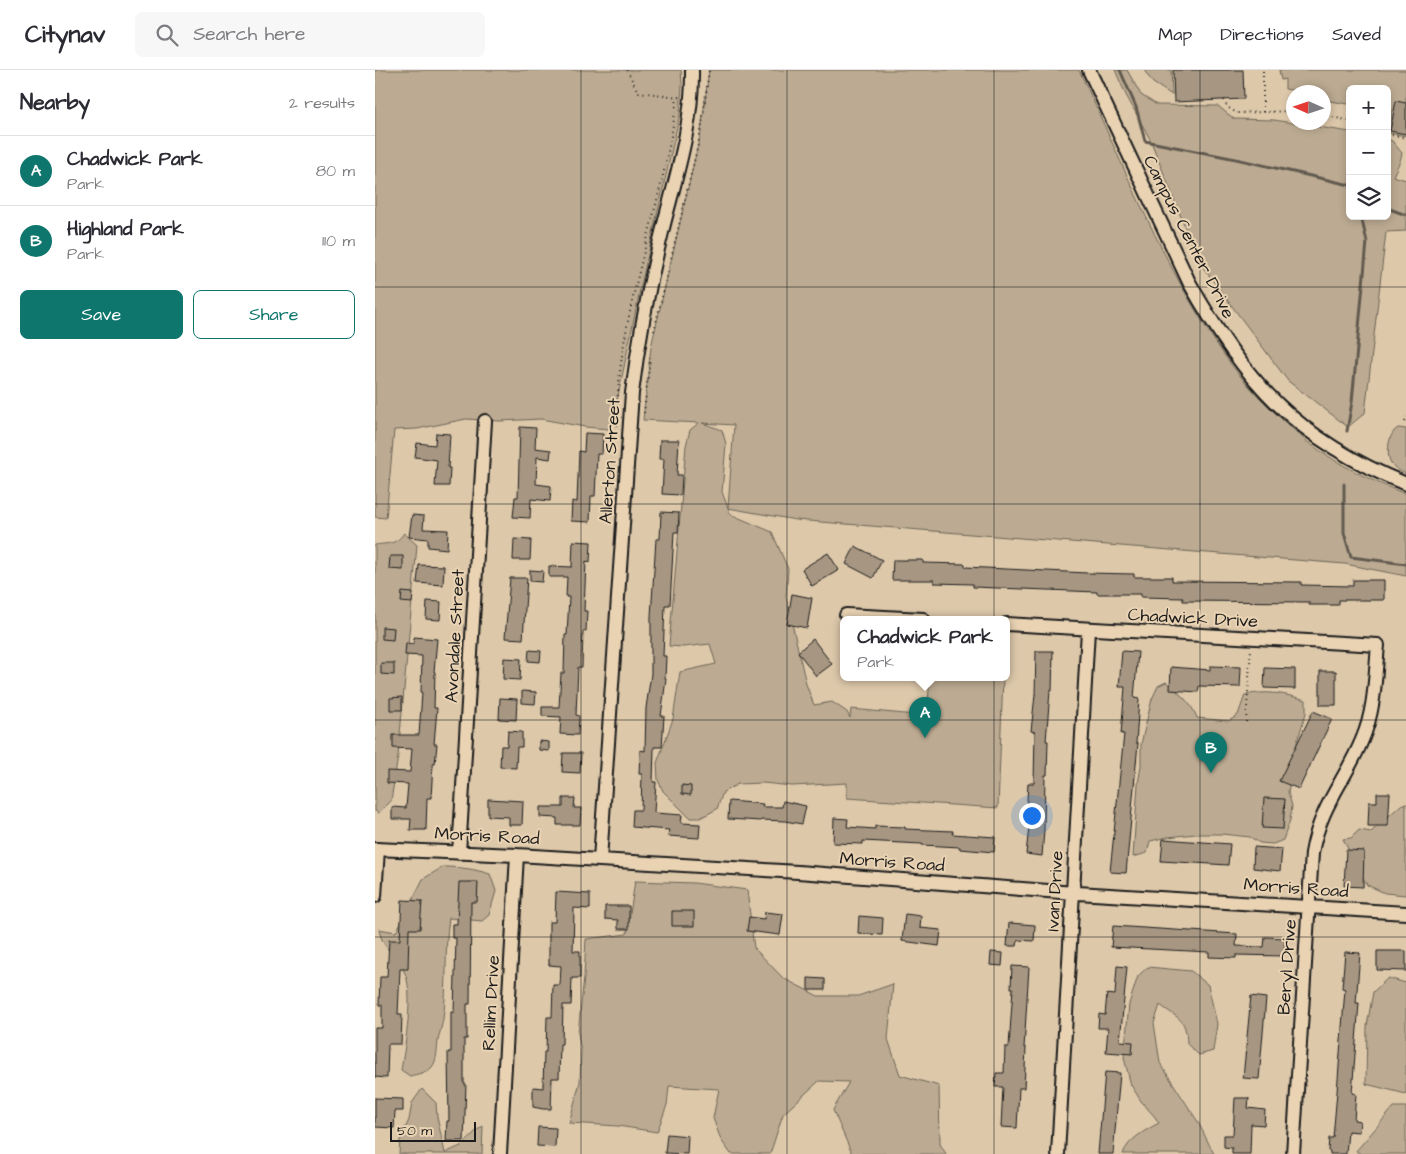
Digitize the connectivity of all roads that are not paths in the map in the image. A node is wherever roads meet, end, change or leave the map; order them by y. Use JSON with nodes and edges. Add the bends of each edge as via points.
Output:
{"nodes":[{"id":1,"x":692,"y":70,"type":"edge"},
{"id":2,"x":1089,"y":70,"type":"edge"},
{"id":3,"x":485,"y":421,"type":"dead end"},
{"id":4,"x":1406,"y":484,"type":"edge"},
{"id":5,"x":846,"y":614,"type":"dead end"},
{"id":6,"x":877,"y":616,"type":"edge"},
{"id":7,"x":1010,"y":624,"type":"edge"},
{"id":8,"x":1088,"y":630,"type":"junction"},
{"id":9,"x":1377,"y":645,"type":"joint"},
{"id":10,"x":377,"y":849,"type":"edge"},
{"id":11,"x":459,"y":853,"type":"junction"},
{"id":12,"x":517,"y":855,"type":"junction"},
{"id":13,"x":601,"y":860,"type":"junction"},
{"id":14,"x":1073,"y":893,"type":"junction"},
{"id":15,"x":375,"y":896,"type":"edge"},
{"id":16,"x":1309,"y":907,"type":"junction"},
{"id":17,"x":1406,"y":913,"type":"edge"},
{"id":18,"x":500,"y":1154,"type":"edge"},
{"id":19,"x":1058,"y":1154,"type":"edge"},
{"id":20,"x":1293,"y":1154,"type":"edge"}],
"edges":[{"from":1,"to":13,"type":"street","name":"Allerton Street","via":[[689,115],[639,338],[632,393]]},
{"from":2,"to":4,"type":"street","name":"Campus Center Drive","via":[[1189,282],[1238,361],[1307,431],[1356,462]]},
{"from":3,"to":11,"type":"street","name":"Avondale Street"},
{"from":5,"to":6,"type":"street"},
{"from":7,"to":8,"type":"street","name":"Chadwick Drive"},
{"from":8,"to":9,"type":"street","name":"Chadwick Drive"},
{"from":8,"to":14,"type":"street","name":"Ivan Drive"},
{"from":9,"to":16,"type":"street","name":"Beryl Drive","via":[[1374,696],[1366,729],[1325,808],[1314,840]]},
{"from":10,"to":11,"type":"street","name":"Morris Road"},
{"from":10,"to":15,"type":"street"},
{"from":11,"to":12,"type":"street","name":"Morris Road"},
{"from":12,"to":13,"type":"street","name":"Morris Road"},
{"from":12,"to":18,"type":"street","name":"Rellim Drive"},
{"from":13,"to":14,"type":"street","name":"Morris Road"},
{"from":14,"to":16,"type":"street","name":"Morris Road"},
{"from":14,"to":19,"type":"street","name":"Ivan Drive"},
{"from":16,"to":17,"type":"street","name":"Morris Road"},
{"from":16,"to":20,"type":"street","name":"Beryl Drive"}]}
